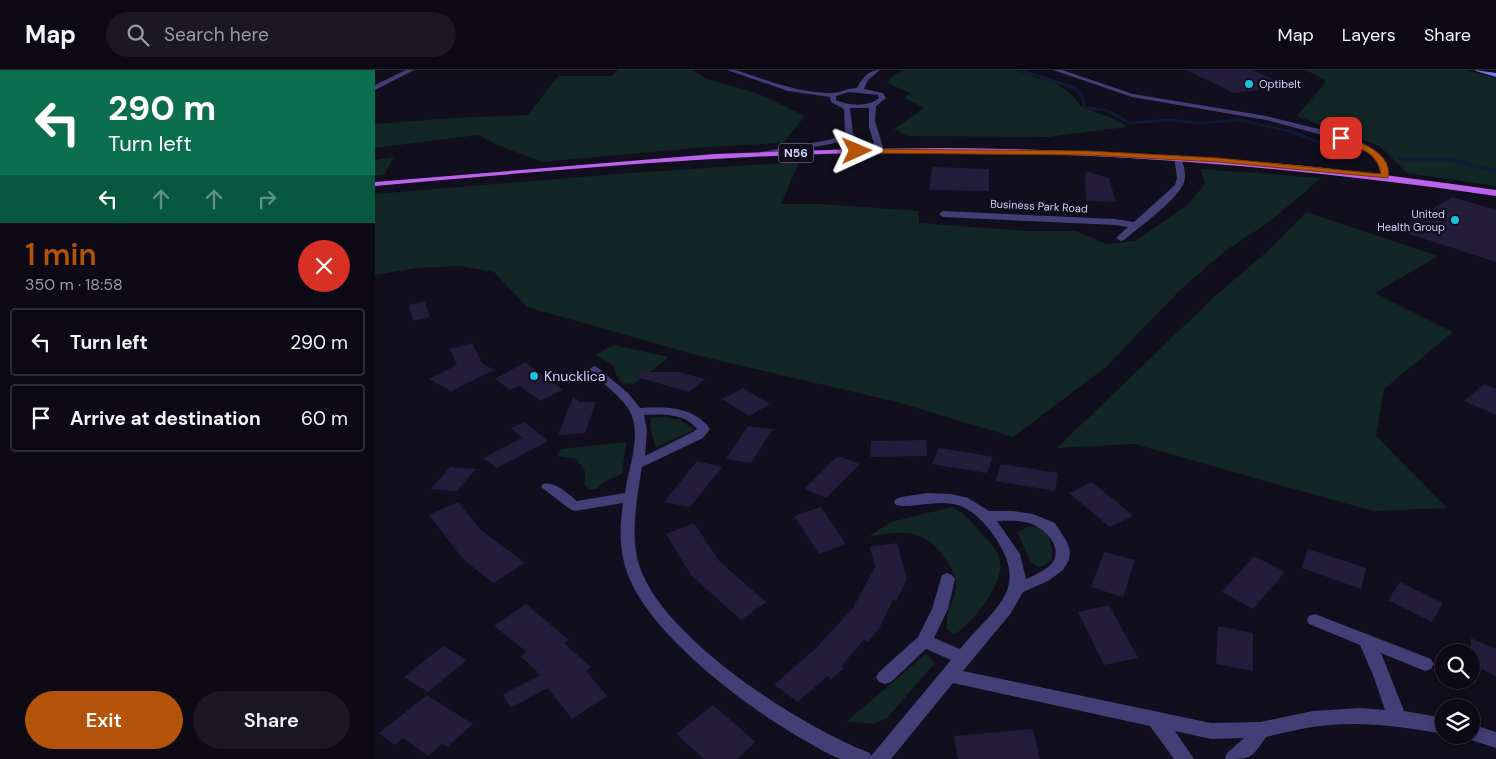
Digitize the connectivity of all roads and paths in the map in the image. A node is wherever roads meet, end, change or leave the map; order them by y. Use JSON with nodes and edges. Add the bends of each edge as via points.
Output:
{"nodes":[{"id":1,"x":411,"y":70,"type":"edge"},
{"id":2,"x":731,"y":70,"type":"edge"},
{"id":3,"x":877,"y":70,"type":"edge"},
{"id":4,"x":1057,"y":70,"type":"edge"},
{"id":5,"x":1478,"y":70,"type":"edge"},
{"id":6,"x":1496,"y":74,"type":"edge"},
{"id":7,"x":375,"y":88,"type":"edge"},
{"id":8,"x":860,"y":90,"type":"junction"},
{"id":9,"x":833,"y":95,"type":"junction"},
{"id":10,"x":873,"y":104,"type":"junction"},
{"id":11,"x":843,"y":105,"type":"junction"},
{"id":12,"x":849,"y":135,"type":"junction"},
{"id":13,"x":857,"y":151,"type":"junction"},
{"id":14,"x":879,"y":151,"type":"junction"},
{"id":15,"x":763,"y":154,"type":"junction"},
{"id":16,"x":1177,"y":157,"type":"junction"},
{"id":17,"x":1385,"y":176,"type":"junction"},
{"id":18,"x":375,"y":184,"type":"edge"},
{"id":19,"x":1496,"y":193,"type":"edge"},
{"id":20,"x":943,"y":214,"type":"dead end"},
{"id":21,"x":1134,"y":225,"type":"junction"},
{"id":22,"x":1121,"y":238,"type":"dead end"},
{"id":23,"x":594,"y":370,"type":"dead end"},
{"id":24,"x":637,"y":412,"type":"junction"},
{"id":25,"x":637,"y":464,"type":"junction"},
{"id":26,"x":548,"y":487,"type":"dead end"},
{"id":27,"x":632,"y":497,"type":"junction"},
{"id":28,"x":901,"y":502,"type":"dead end"},
{"id":29,"x":986,"y":516,"type":"junction"},
{"id":30,"x":947,"y":579,"type":"dead end"},
{"id":31,"x":1017,"y":588,"type":"junction"},
{"id":32,"x":1315,"y":620,"type":"dead end"},
{"id":33,"x":924,"y":641,"type":"junction"},
{"id":34,"x":1367,"y":642,"type":"junction"},
{"id":35,"x":963,"y":658,"type":"junction"},
{"id":36,"x":1425,"y":664,"type":"dead end"},
{"id":37,"x":885,"y":676,"type":"dead end"},
{"id":38,"x":950,"y":676,"type":"junction"},
{"id":39,"x":1397,"y":718,"type":"junction"},
{"id":40,"x":1156,"y":720,"type":"junction"},
{"id":41,"x":1435,"y":724,"type":"edge"},
{"id":42,"x":1260,"y":730,"type":"junction"},
{"id":43,"x":1480,"y":735,"type":"edge"},
{"id":44,"x":1496,"y":740,"type":"edge"},
{"id":45,"x":863,"y":759,"type":"edge"},
{"id":46,"x":879,"y":759,"type":"edge"},
{"id":47,"x":1185,"y":759,"type":"edge"},
{"id":48,"x":1234,"y":759,"type":"edge"}],
"edges":[{"from":1,"to":7,"type":"street"},
{"from":2,"to":9,"type":"street","via":[[789,90]]},
{"from":3,"to":8,"type":"street","via":[[865,79]]},
{"from":4,"to":17,"type":"street","via":[[1144,98],[1309,127],[1353,142],[1377,155],[1383,163]]},
{"from":5,"to":6,"type":"street"},
{"from":8,"to":9,"type":"street"},
{"from":8,"to":10,"type":"street","via":[[883,96]]},
{"from":9,"to":11,"type":"street","via":[[833,101]]},
{"from":10,"to":11,"type":"street"},
{"from":10,"to":14,"type":"street","via":[[871,124]]},
{"from":11,"to":12,"type":"street","via":[[847,109]]},
{"from":12,"to":13,"type":"street","via":[[855,139]]},
{"from":12,"to":15,"type":"street","via":[[831,142]]},
{"from":13,"to":14,"type":"main road","number":"N56"},
{"from":13,"to":15,"type":"main road","number":"N56"},
{"from":14,"to":16,"type":"main road","number":"N56","via":[[1068,152]]},
{"from":15,"to":18,"type":"main road","number":"N56"},
{"from":16,"to":17,"type":"main road","number":"N56"},
{"from":16,"to":21,"type":"street","via":[[1181,181],[1178,187]]},
{"from":17,"to":19,"type":"main road","number":"N56"},
{"from":20,"to":21,"type":"street","name":"Business Park Road"},
{"from":21,"to":22,"type":"street"},
{"from":23,"to":24,"type":"street"},
{"from":24,"to":25,"type":"street","via":[[641,426]]},
{"from":24,"to":25,"type":"street","via":[[655,410],[681,414],[701,424],[704,429],[698,435]]},
{"from":25,"to":27,"type":"street"},
{"from":26,"to":27,"type":"street","via":[[575,506]]},
{"from":27,"to":45,"type":"street","via":[[627,538],[632,566],[643,591],[670,626],[721,672],[779,717],[832,747]]},
{"from":28,"to":29,"type":"street","via":[[930,496],[958,499],[975,506]]},
{"from":29,"to":31,"type":"street","via":[[1007,544],[1017,566]]},
{"from":29,"to":31,"type":"street","via":[[1038,520],[1051,527],[1064,550],[1062,561],[1052,572]]},
{"from":30,"to":33,"type":"street","via":[[940,610]]},
{"from":31,"to":35,"type":"street","via":[[1001,614]]},
{"from":32,"to":34,"type":"street"},
{"from":33,"to":35,"type":"street"},
{"from":33,"to":37,"type":"street"},
{"from":34,"to":36,"type":"street"},
{"from":34,"to":39,"type":"street"},
{"from":35,"to":38,"type":"street"},
{"from":38,"to":40,"type":"street"},
{"from":38,"to":46,"type":"street"},
{"from":39,"to":41,"type":"street"},
{"from":39,"to":42,"type":"street","via":[[1313,719]]},
{"from":40,"to":42,"type":"street","via":[[1211,731]]},
{"from":40,"to":47,"type":"street"},
{"from":42,"to":48,"type":"street","via":[[1249,747]]},
{"from":43,"to":44,"type":"street"}]}
